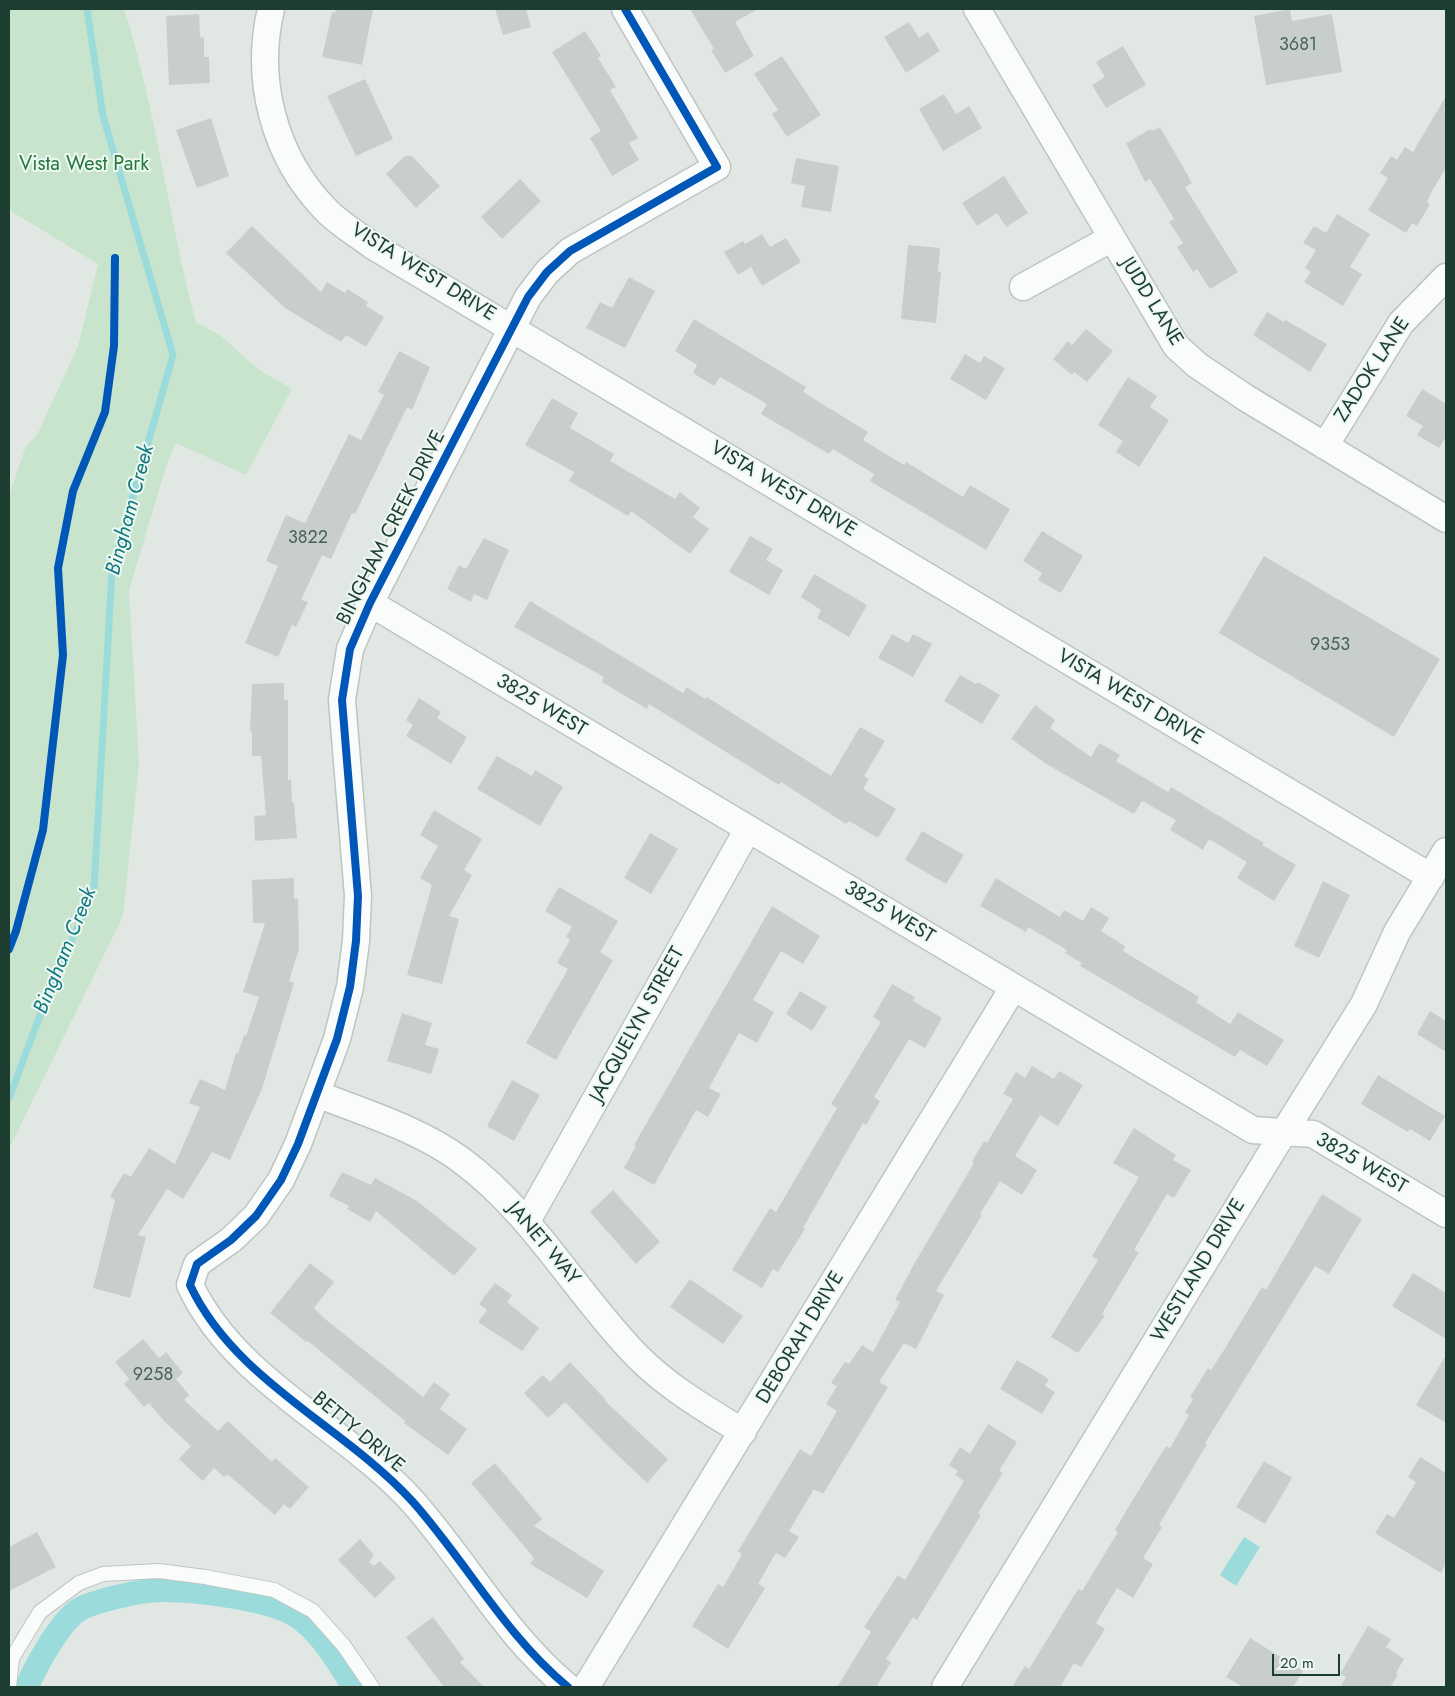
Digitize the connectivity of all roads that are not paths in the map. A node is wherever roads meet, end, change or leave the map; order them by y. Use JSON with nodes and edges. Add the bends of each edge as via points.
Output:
{"nodes":[{"id":1,"x":271,"y":9,"type":"edge"},
{"id":2,"x":626,"y":9,"type":"edge"},
{"id":3,"x":977,"y":9,"type":"edge"},
{"id":4,"x":1112,"y":238,"type":"junction"},
{"id":5,"x":1446,"y":277,"type":"edge"},
{"id":6,"x":1023,"y":287,"type":"dead end"},
{"id":7,"x":512,"y":328,"type":"junction"},
{"id":8,"x":1325,"y":446,"type":"junction"},
{"id":9,"x":1446,"y":519,"type":"edge"},
{"id":10,"x":370,"y":603,"type":"junction"},
{"id":11,"x":748,"y":829,"type":"junction"},
{"id":12,"x":1446,"y":852,"type":"edge"},
{"id":13,"x":1431,"y":877,"type":"junction"},
{"id":14,"x":1014,"y":988,"type":"junction"},
{"id":15,"x":317,"y":1094,"type":"junction"},
{"id":16,"x":1285,"y":1133,"type":"junction"},
{"id":17,"x":1446,"y":1214,"type":"edge"},
{"id":18,"x":527,"y":1221,"type":"junction"},
{"id":19,"x":192,"y":1274,"type":"joint"},
{"id":20,"x":743,"y":1432,"type":"junction"},
{"id":21,"x":9,"y":1687,"type":"edge"},
{"id":22,"x":372,"y":1687,"type":"edge"},
{"id":23,"x":568,"y":1687,"type":"edge"},
{"id":24,"x":586,"y":1687,"type":"edge"},
{"id":25,"x":946,"y":1687,"type":"edge"}],
"edges":[{"from":1,"to":7,"type":"street","name":"VISTA WEST DRIVE","via":[[266,31],[267,96],[278,137],[300,180],[326,210],[373,246]]},
{"from":2,"to":7,"type":"street","name":"BINGHAM CREEK DRIVE","via":[[718,166],[570,251],[547,272],[528,297]]},
{"from":3,"to":4,"type":"street","name":"JUDD LANE"},
{"from":4,"to":6,"type":"street"},
{"from":4,"to":8,"type":"street","name":"JUDD LANE","via":[[1176,346],[1246,398]]},
{"from":5,"to":8,"type":"street","name":"ZADOK LANE","via":[[1401,323]]},
{"from":7,"to":10,"type":"street","name":"BINGHAM CREEK DRIVE"},
{"from":7,"to":13,"type":"street","name":"VISTA WEST DRIVE"},
{"from":8,"to":9,"type":"street","name":"JUDD LANE"},
{"from":10,"to":11,"type":"street","name":"3825 WEST"},
{"from":10,"to":15,"type":"street","name":"BINGHAM CREEK DRIVE","via":[[350,649],[342,700],[358,896],[356,941],[350,987],[337,1040]]},
{"from":11,"to":14,"type":"street","name":"3825 WEST"},
{"from":11,"to":18,"type":"street","name":"JACQUELYN STREET"},
{"from":12,"to":13,"type":"street","name":"WESTLAND DRIVE"},
{"from":13,"to":16,"type":"street","name":"WESTLAND DRIVE","via":[[1398,932],[1364,1004]]},
{"from":14,"to":16,"type":"street","name":"3825 WEST","via":[[1253,1130]]},
{"from":14,"to":20,"type":"street","name":"DEBORAH DRIVE"},
{"from":15,"to":18,"type":"street","name":"JANET WAY","via":[[423,1137],[460,1159],[494,1187]]},
{"from":15,"to":19,"type":"street","name":"BINGHAM CREEK DRIVE","via":[[298,1144],[276,1188],[256,1216],[197,1264]]},
{"from":16,"to":17,"type":"street","name":"3825 WEST","via":[[1313,1134]]},
{"from":16,"to":25,"type":"street","name":"WESTLAND DRIVE"},
{"from":18,"to":20,"type":"street","name":"JANET WAY","via":[[639,1358],[671,1386]]},
{"from":19,"to":23,"type":"street","name":"BETTY DRIVE","via":[[190,1284],[217,1331],[255,1368],[390,1480],[413,1503],[502,1620],[533,1656]]},
{"from":20,"to":24,"type":"street","name":"DEBORAH DRIVE"},
{"from":21,"to":22,"type":"lane","via":[[12,1658],[40,1612],[79,1583],[103,1574],[158,1571],[274,1590],[313,1611],[344,1646]]}]}
